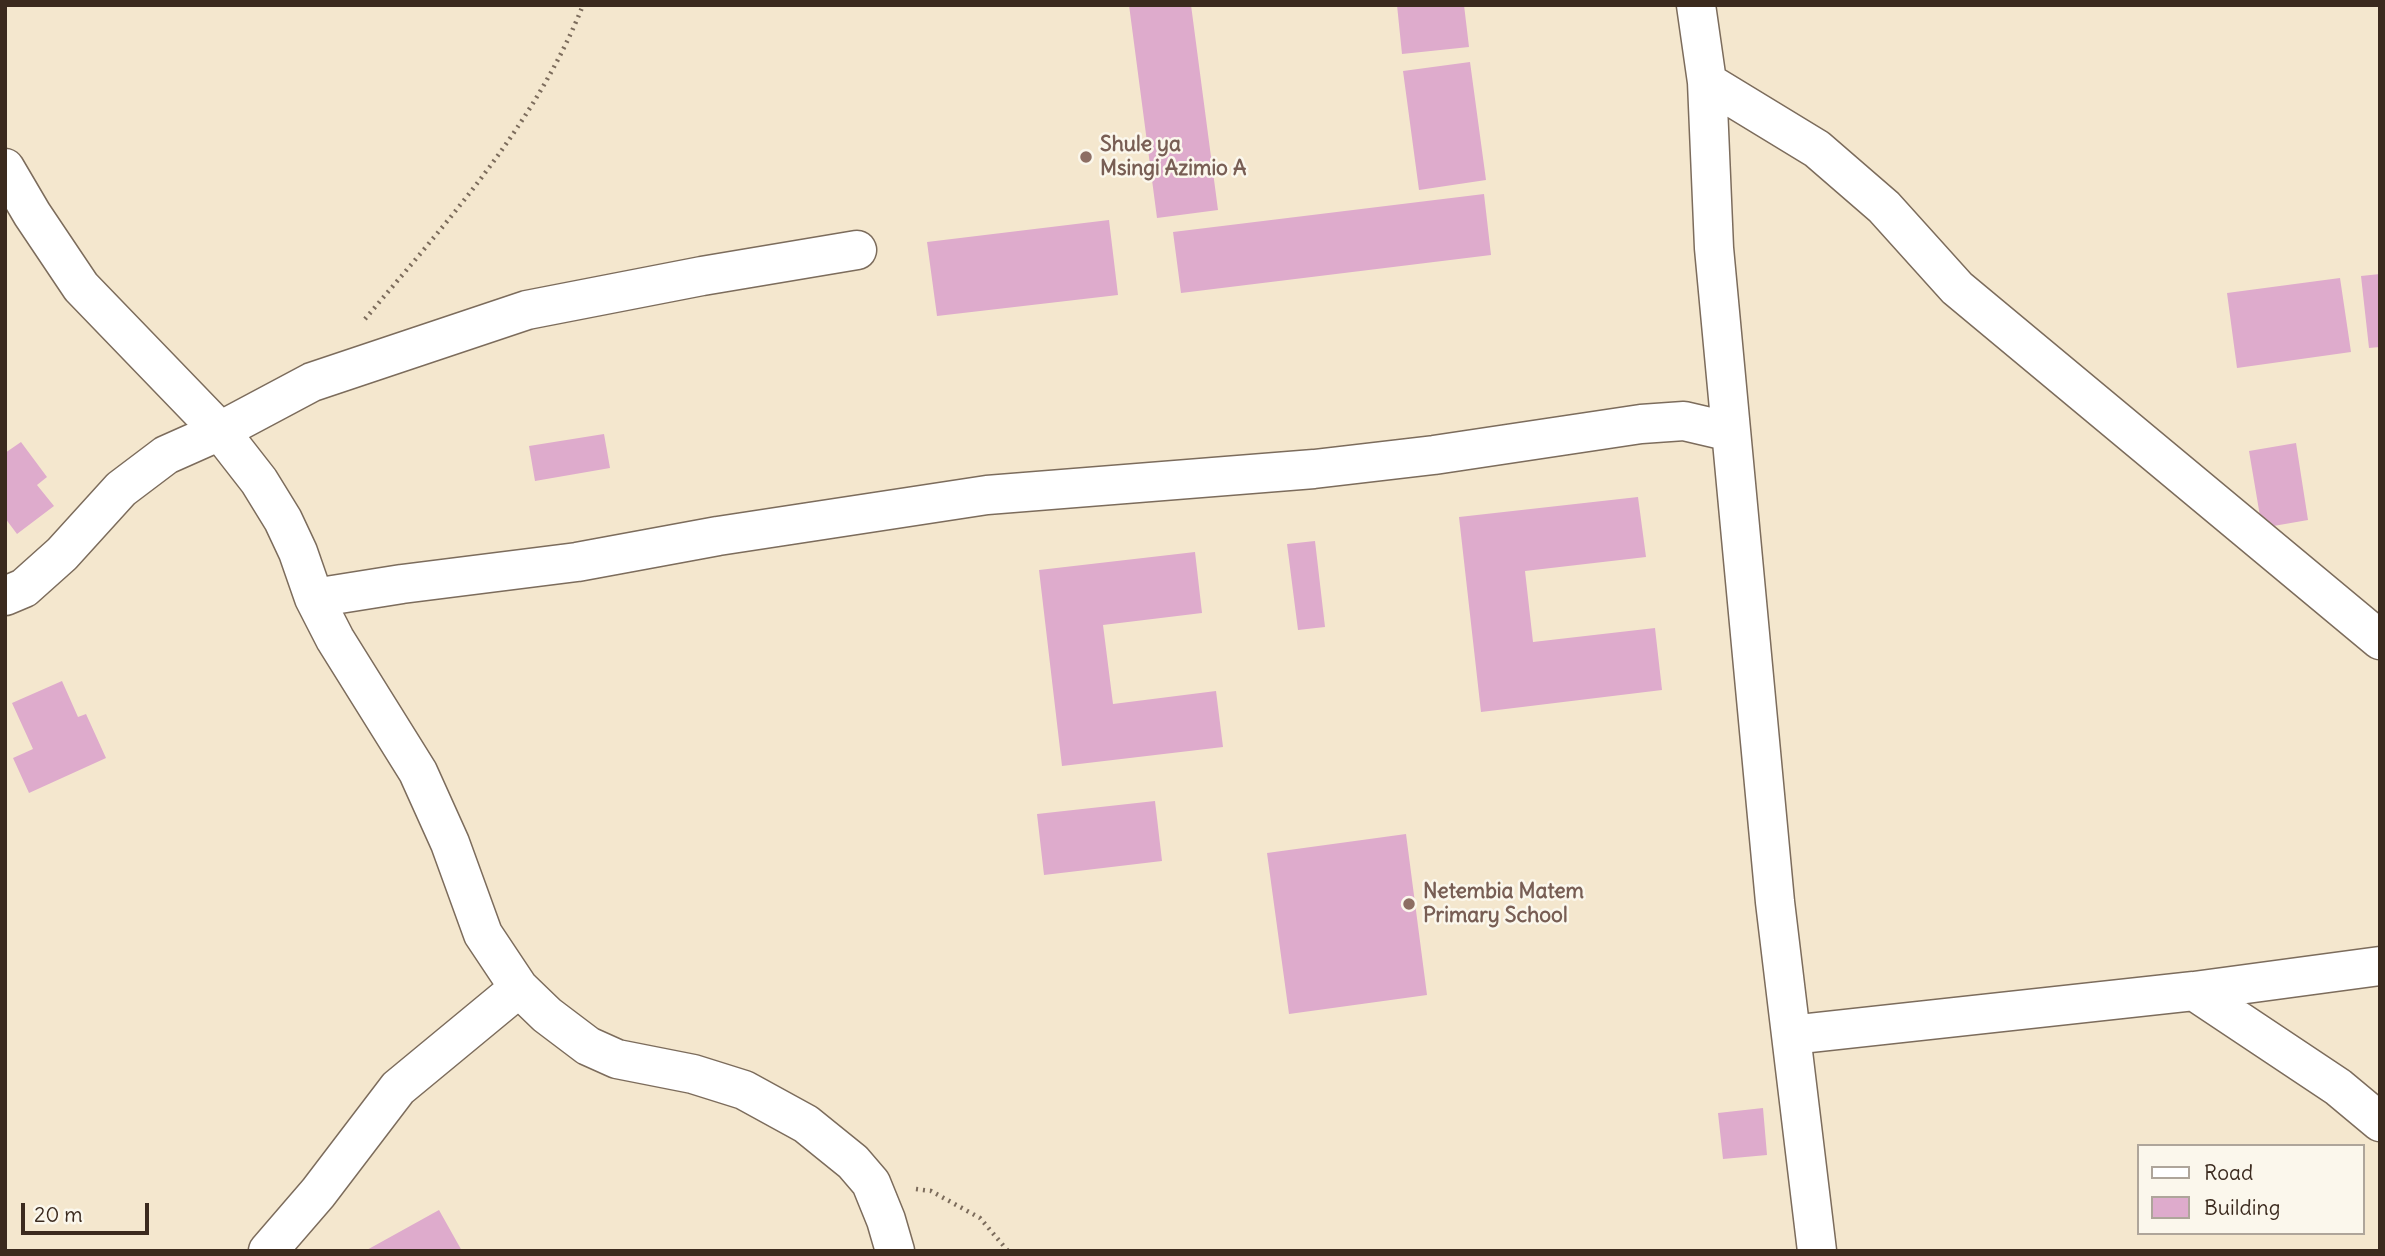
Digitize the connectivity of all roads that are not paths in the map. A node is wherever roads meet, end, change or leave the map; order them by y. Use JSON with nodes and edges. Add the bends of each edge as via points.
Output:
{"nodes":[{"id":1,"x":1696,"y":5,"type":"edge"},
{"id":2,"x":1707,"y":82,"type":"junction"},
{"id":3,"x":5,"y":169,"type":"edge"},
{"id":4,"x":857,"y":250,"type":"dead end"},
{"id":5,"x":220,"y":431,"type":"junction"},
{"id":6,"x":1731,"y":432,"type":"junction"},
{"id":7,"x":5,"y":596,"type":"edge"},
{"id":8,"x":314,"y":598,"type":"junction"},
{"id":9,"x":2380,"y":640,"type":"edge"},
{"id":10,"x":2380,"y":967,"type":"edge"},
{"id":11,"x":519,"y":988,"type":"junction"},
{"id":12,"x":2194,"y":991,"type":"junction"},
{"id":13,"x":1791,"y":1035,"type":"junction"},
{"id":14,"x":2380,"y":1122,"type":"edge"},
{"id":15,"x":268,"y":1251,"type":"edge"},
{"id":16,"x":895,"y":1251,"type":"edge"},
{"id":17,"x":1817,"y":1251,"type":"edge"}],
"edges":[{"from":1,"to":2,"type":"street"},
{"from":2,"to":6,"type":"street","via":[[1713,248]]},
{"from":2,"to":9,"type":"street","via":[[1817,149],[1884,207],[1957,288]]},
{"from":3,"to":5,"type":"street","via":[[81,288]]},
{"from":4,"to":5,"type":"street","via":[[527,310],[312,382]]},
{"from":5,"to":7,"type":"street","via":[[166,456],[121,489],[62,554],[24,588]]},
{"from":5,"to":8,"type":"street","via":[[283,520]]},
{"from":6,"to":8,"type":"street","via":[[1684,421],[1642,424],[1327,467],[987,495],[577,562]]},
{"from":6,"to":13,"type":"street"},
{"from":8,"to":11,"type":"street","via":[[418,772],[483,934]]},
{"from":10,"to":12,"type":"street"},
{"from":11,"to":15,"type":"street","via":[[398,1088]]},
{"from":11,"to":16,"type":"street","via":[[547,1015],[598,1051],[744,1090],[806,1124],[871,1183]]},
{"from":12,"to":13,"type":"street"},
{"from":12,"to":14,"type":"street","via":[[2337,1087]]},
{"from":13,"to":17,"type":"street"}]}
